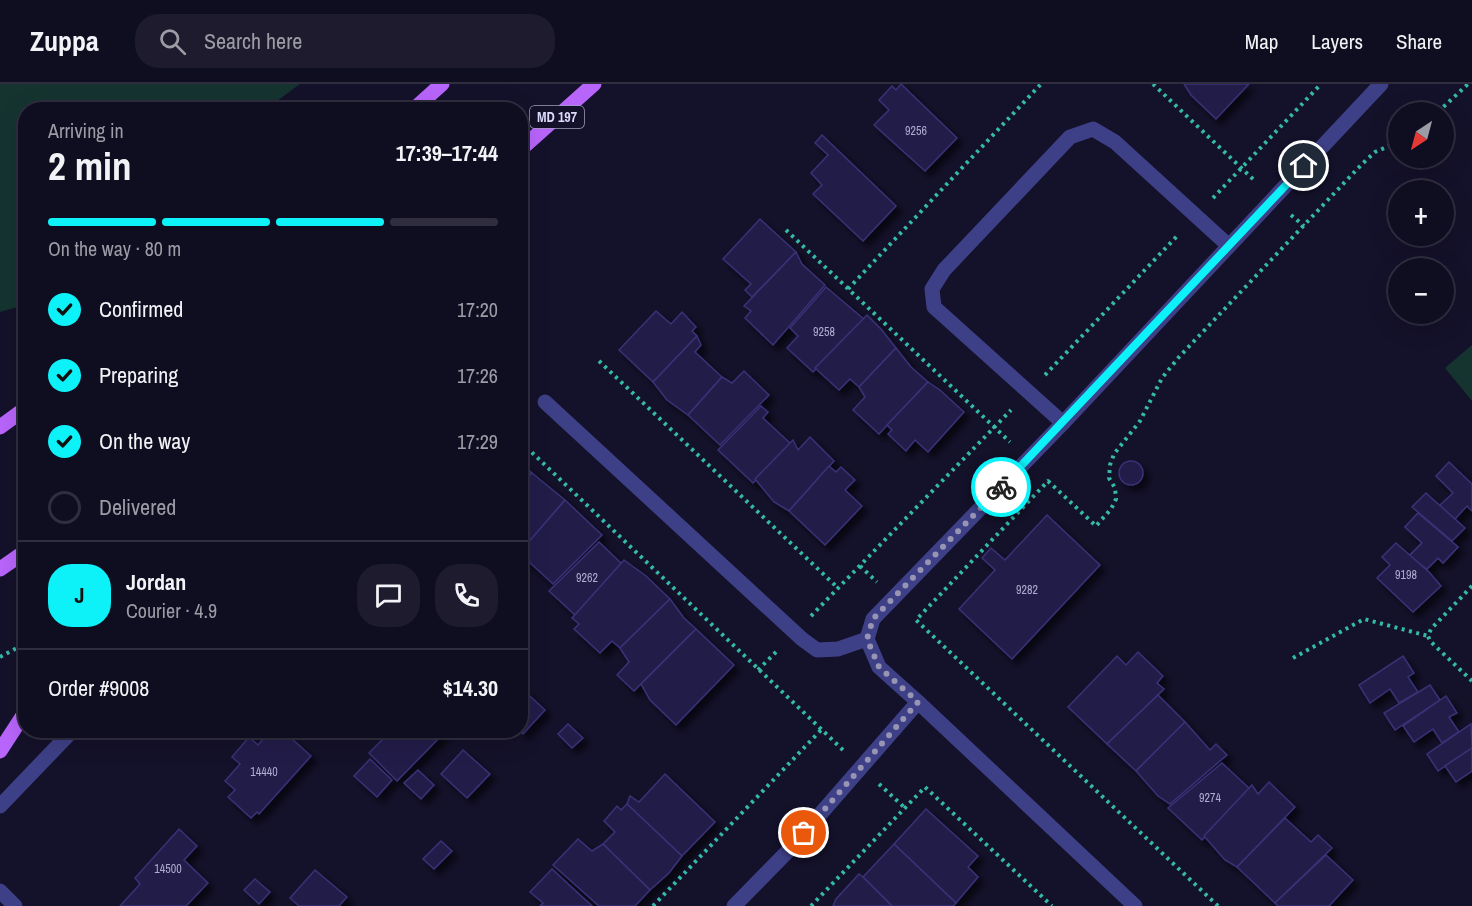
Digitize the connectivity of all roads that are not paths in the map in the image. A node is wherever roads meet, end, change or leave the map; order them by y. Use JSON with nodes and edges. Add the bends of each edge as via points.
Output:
{"nodes":[{"id":1,"x":442,"y":84,"type":"edge"},
{"id":2,"x":594,"y":84,"type":"edge"},
{"id":3,"x":1381,"y":84,"type":"edge"},
{"id":4,"x":422,"y":102,"type":"edge"},
{"id":5,"x":528,"y":143,"type":"edge"},
{"id":6,"x":1229,"y":246,"type":"junction"},
{"id":7,"x":545,"y":402,"type":"dead end"},
{"id":8,"x":18,"y":414,"type":"edge"},
{"id":9,"x":1063,"y":423,"type":"junction"},
{"id":10,"x":0,"y":427,"type":"edge"},
{"id":11,"x":18,"y":557,"type":"edge"},
{"id":12,"x":0,"y":569,"type":"edge"},
{"id":13,"x":867,"y":639,"type":"junction"},
{"id":14,"x":918,"y":702,"type":"junction"},
{"id":15,"x":18,"y":723,"type":"edge"},
{"id":16,"x":65,"y":738,"type":"edge"},
{"id":17,"x":0,"y":751,"type":"edge"},
{"id":18,"x":0,"y":806,"type":"edge"},
{"id":19,"x":0,"y":891,"type":"edge"},
{"id":20,"x":15,"y":906,"type":"edge"},
{"id":21,"x":734,"y":906,"type":"edge"},
{"id":22,"x":1135,"y":906,"type":"edge"}],
"edges":[{"from":1,"to":4,"type":"main road"},
{"from":2,"to":5,"type":"main road","number":"MD 197"},
{"from":3,"to":6,"type":"street"},
{"from":6,"to":9,"type":"street"},
{"from":6,"to":9,"type":"street","via":[[1115,142],[1092,129],[1070,137],[944,270],[932,289],[934,307]]},
{"from":7,"to":13,"type":"street","via":[[817,650],[838,650]]},
{"from":8,"to":10,"type":"main road"},
{"from":9,"to":13,"type":"street","via":[[885,605],[873,619]]},
{"from":11,"to":12,"type":"main road"},
{"from":13,"to":14,"type":"street","via":[[879,667]]},
{"from":14,"to":21,"type":"street","via":[[789,850]]},
{"from":14,"to":22,"type":"street"},
{"from":15,"to":17,"type":"main road"},
{"from":16,"to":18,"type":"street"},
{"from":19,"to":20,"type":"street"}]}
